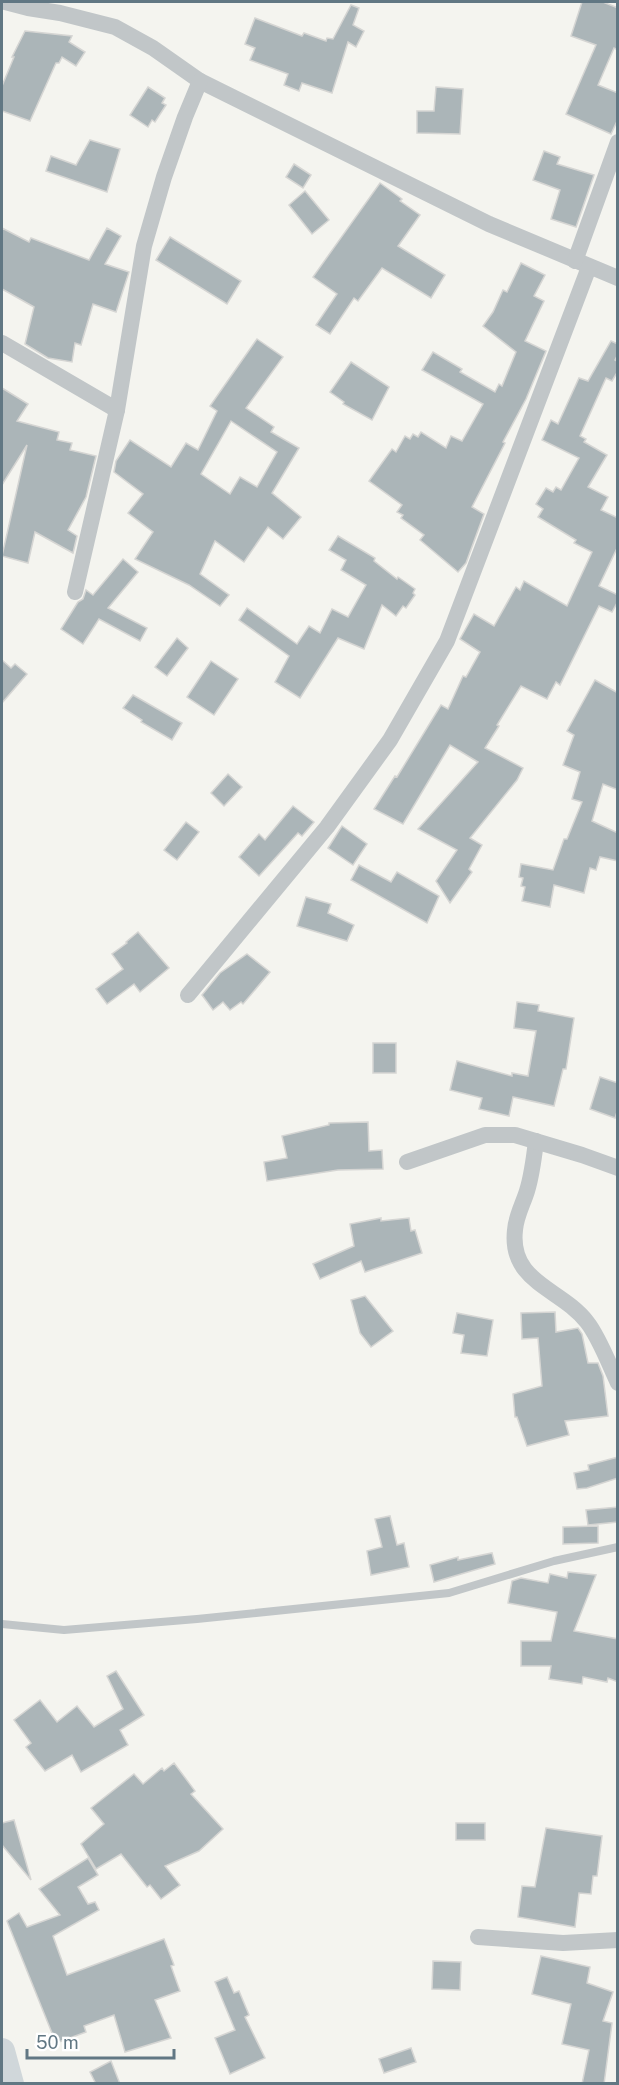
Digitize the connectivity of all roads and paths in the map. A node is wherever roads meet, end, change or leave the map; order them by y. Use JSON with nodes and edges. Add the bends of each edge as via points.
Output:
{"nodes":[{"id":1,"x":5,"y":2,"type":"edge"},
{"id":2,"x":200,"y":81,"type":"junction"},
{"id":3,"x":618,"y":142,"type":"edge"},
{"id":4,"x":582,"y":264,"type":"junction"},
{"id":5,"x":618,"y":278,"type":"edge"},
{"id":6,"x":2,"y":342,"type":"edge"},
{"id":7,"x":117,"y":411,"type":"junction"},
{"id":8,"x":75,"y":592,"type":"dead end"},
{"id":9,"x":188,"y":995,"type":"dead end"},
{"id":10,"x":536,"y":1141,"type":"junction"},
{"id":11,"x":407,"y":1162,"type":"dead end"},
{"id":12,"x":618,"y":1168,"type":"edge"},
{"id":13,"x":618,"y":1383,"type":"edge"},
{"id":14,"x":618,"y":1547,"type":"edge"},
{"id":15,"x":2,"y":1624,"type":"edge"},
{"id":16,"x":478,"y":1937,"type":"dead end"},
{"id":17,"x":618,"y":1940,"type":"edge"},
{"id":18,"x":2,"y":2051,"type":"edge"},
{"id":19,"x":11,"y":2084,"type":"edge"}],
"edges":[{"from":1,"to":2,"type":"street","via":[[115,27]]},
{"from":2,"to":4,"type":"street","via":[[489,224]]},
{"from":2,"to":7,"type":"street","via":[[164,177],[144,246]]},
{"from":3,"to":4,"type":"street"},
{"from":4,"to":5,"type":"street"},
{"from":4,"to":9,"type":"street","via":[[447,641],[390,740],[327,827]]},
{"from":6,"to":7,"type":"street"},
{"from":7,"to":8,"type":"street"},
{"from":10,"to":11,"type":"street","via":[[515,1135],[485,1135]]},
{"from":10,"to":12,"type":"street"},
{"from":10,"to":13,"type":"street","via":[[531,1175],[514,1232],[516,1254],[535,1282],[574,1306],[589,1324]]},
{"from":14,"to":15,"type":"lane","via":[[554,1561],[449,1593],[64,1630]]},
{"from":16,"to":17,"type":"street","via":[[562,1943]]},
{"from":18,"to":19,"type":"main road"}]}
